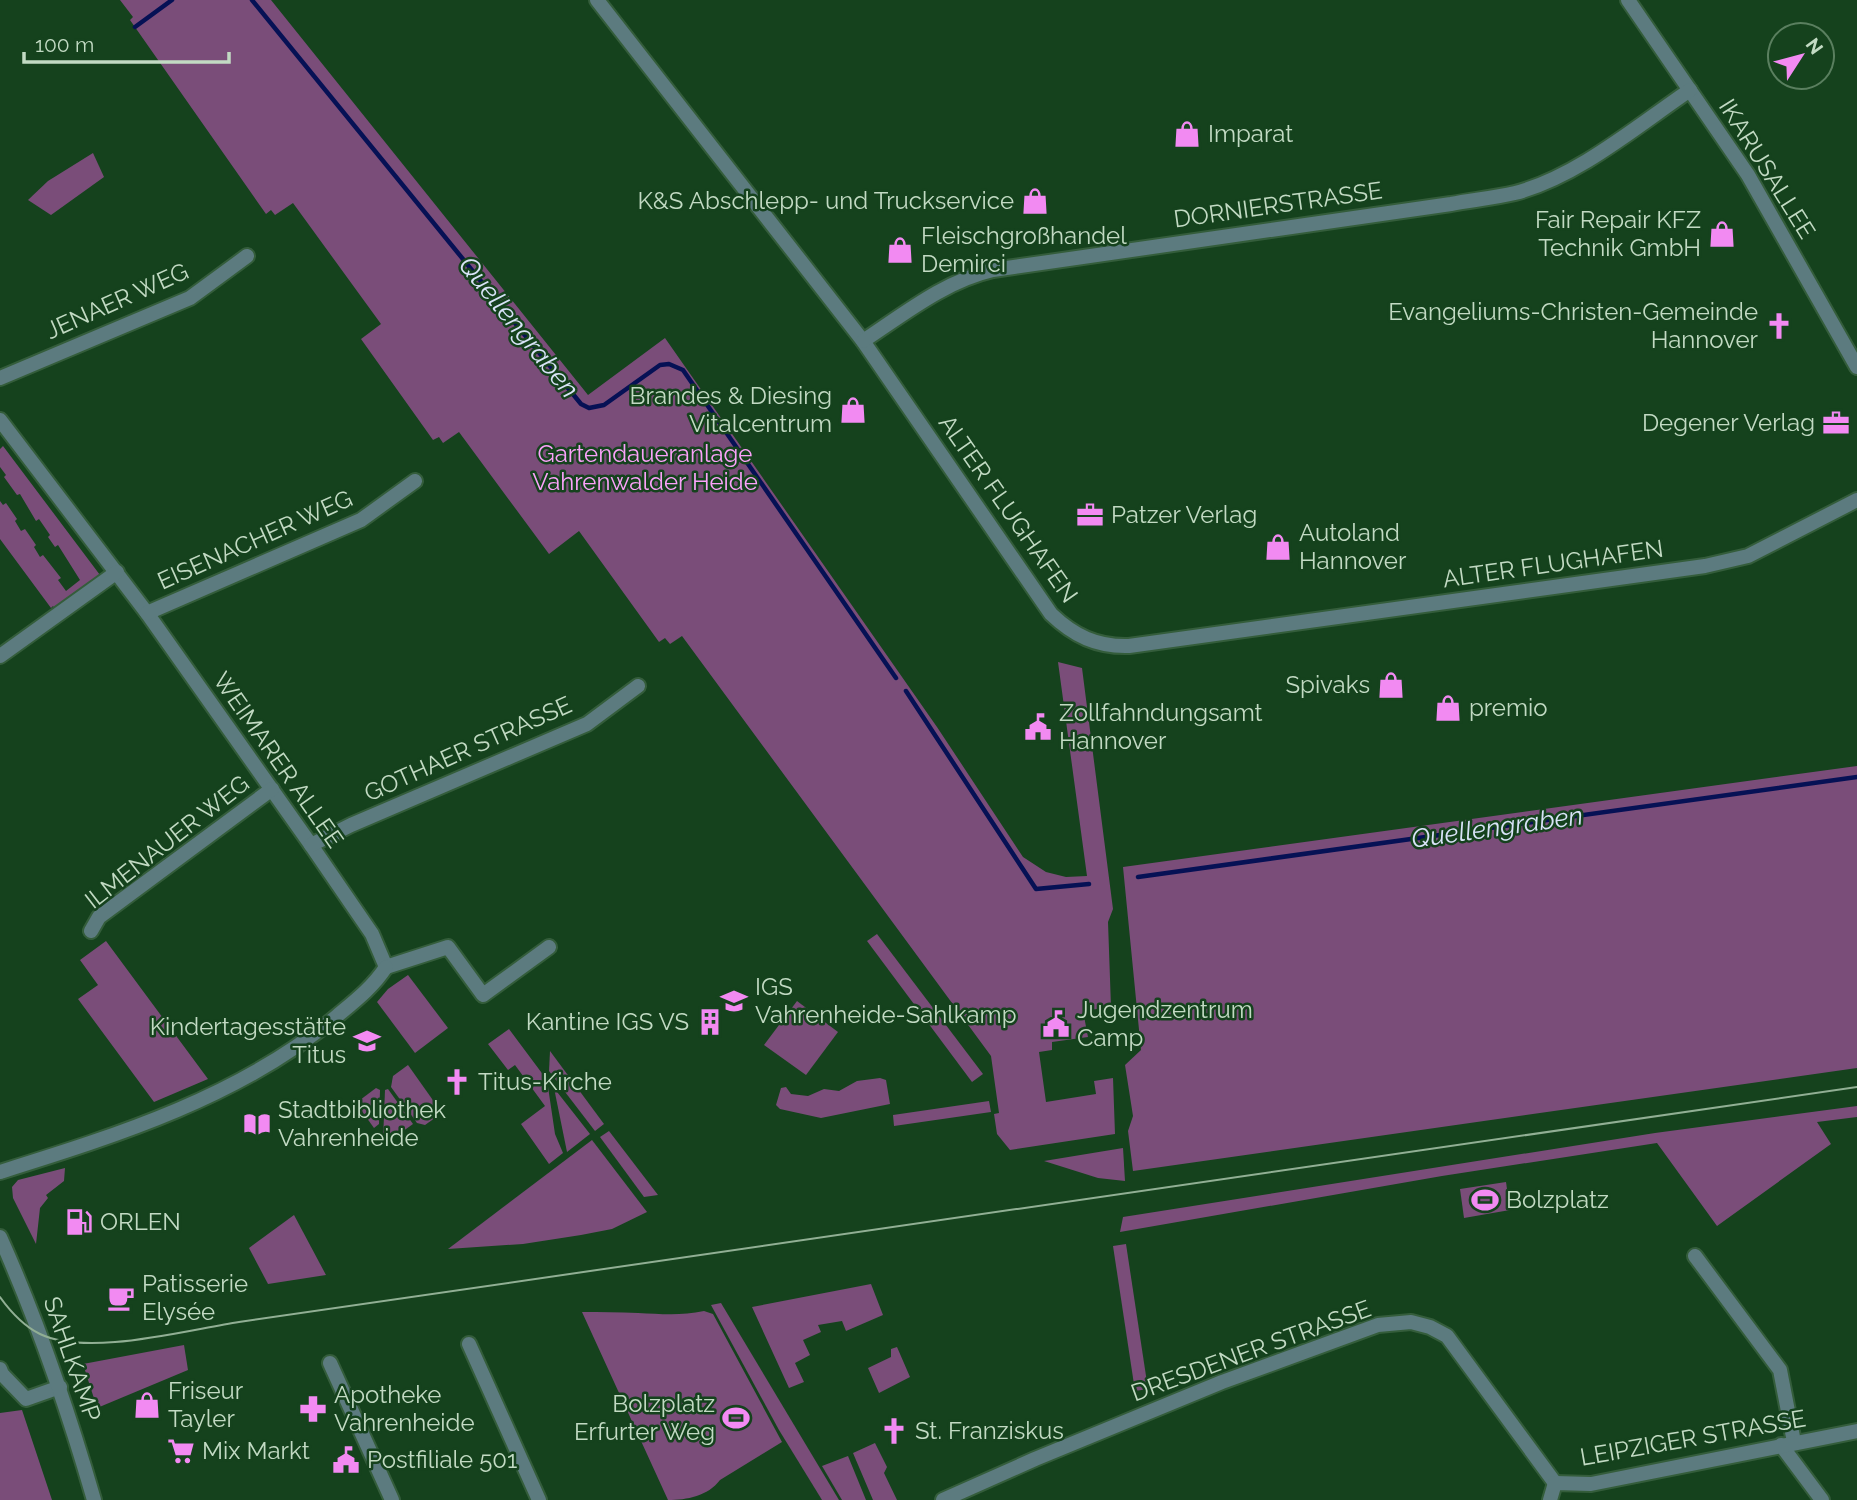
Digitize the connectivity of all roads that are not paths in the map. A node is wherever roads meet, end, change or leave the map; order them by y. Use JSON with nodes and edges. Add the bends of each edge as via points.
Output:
{"nodes":[{"id":1,"x":597,"y":0,"type":"edge"},
{"id":2,"x":1628,"y":0,"type":"edge"},
{"id":3,"x":1690,"y":90,"type":"junction"},
{"id":4,"x":247,"y":257,"type":"dead end"},
{"id":5,"x":863,"y":341,"type":"junction"},
{"id":6,"x":1857,"y":367,"type":"edge"},
{"id":7,"x":0,"y":378,"type":"edge"},
{"id":8,"x":0,"y":420,"type":"edge"},
{"id":9,"x":5,"y":438,"type":"edge"},
{"id":10,"x":415,"y":481,"type":"dead end"},
{"id":11,"x":1857,"y":500,"type":"edge"},
{"id":12,"x":117,"y":572,"type":"junction"},
{"id":13,"x":147,"y":613,"type":"junction"},
{"id":14,"x":0,"y":656,"type":"edge"},
{"id":15,"x":638,"y":686,"type":"dead end"},
{"id":16,"x":272,"y":789,"type":"junction"},
{"id":17,"x":311,"y":845,"type":"junction"},
{"id":18,"x":91,"y":931,"type":"dead end"},
{"id":19,"x":549,"y":947,"type":"dead end"},
{"id":20,"x":386,"y":967,"type":"junction"},
{"id":21,"x":0,"y":1172,"type":"edge"},
{"id":22,"x":0,"y":1237,"type":"edge"},
{"id":23,"x":1695,"y":1255,"type":"dead end"},
{"id":24,"x":468,"y":1344,"type":"dead end"},
{"id":25,"x":330,"y":1363,"type":"dead end"},
{"id":26,"x":0,"y":1369,"type":"edge"},
{"id":27,"x":60,"y":1387,"type":"junction"},
{"id":28,"x":1857,"y":1431,"type":"edge"},
{"id":29,"x":1788,"y":1444,"type":"junction"},
{"id":30,"x":1555,"y":1483,"type":"junction"},
{"id":31,"x":94,"y":1500,"type":"edge"},
{"id":32,"x":392,"y":1500,"type":"edge"},
{"id":33,"x":539,"y":1500,"type":"edge"},
{"id":34,"x":943,"y":1500,"type":"edge"},
{"id":35,"x":1550,"y":1500,"type":"edge"},
{"id":36,"x":1822,"y":1500,"type":"edge"}],
"edges":[{"from":1,"to":5,"type":"street","name":"ALTER FLUGHAFEN"},
{"from":2,"to":3,"type":"street","name":"IKARUSALLEE"},
{"from":3,"to":5,"type":"street","name":"DORNIERSTRASSE","via":[[1586,160],[1516,192],[978,273],[942,290]]},
{"from":3,"to":6,"type":"street","name":"IKARUSALLEE","via":[[1748,175]]},
{"from":4,"to":7,"type":"street","name":"JENAER WEG","via":[[190,298]]},
{"from":5,"to":11,"type":"street","name":"ALTER FLUGHAFEN","via":[[1051,614],[1067,630],[1099,644],[1129,646],[1705,566],[1748,556]]},
{"from":8,"to":9,"type":"street","name":"WEIMARER ALLEE"},
{"from":9,"to":12,"type":"street","name":"WEIMARER ALLEE"},
{"from":10,"to":13,"type":"street","name":"EISENACHER WEG","via":[[361,520]]},
{"from":12,"to":13,"type":"street","name":"WEIMARER ALLEE"},
{"from":12,"to":14,"type":"street"},
{"from":13,"to":16,"type":"street","name":"WEIMARER ALLEE"},
{"from":15,"to":17,"type":"street","name":"GOTHAER STRASSE","via":[[587,724]]},
{"from":16,"to":17,"type":"street","name":"WEIMARER ALLEE"},
{"from":16,"to":18,"type":"street","name":"ILMENAUER WEG","via":[[99,917]]},
{"from":17,"to":20,"type":"street","name":"WEIMARER ALLEE","via":[[372,934]]},
{"from":19,"to":20,"type":"street","via":[[483,995],[448,947]]},
{"from":20,"to":21,"type":"street","via":[[378,980],[330,1022],[260,1070],[180,1110]]},
{"from":22,"to":27,"type":"street","name":"SAHLKAMP"},
{"from":23,"to":29,"type":"street","via":[[1780,1370]]},
{"from":24,"to":33,"type":"street"},
{"from":25,"to":32,"type":"street"},
{"from":26,"to":27,"type":"street","via":[[26,1399]]},
{"from":27,"to":31,"type":"street","name":"SAHLKAMP"},
{"from":28,"to":29,"type":"street","name":"LEIPZIGER STRASSE"},
{"from":29,"to":30,"type":"street","name":"LEIPZIGER STRASSE","via":[[1591,1484]]},
{"from":29,"to":36,"type":"street"},
{"from":30,"to":34,"type":"street","name":"DRESDENER STRASSE","via":[[1447,1336],[1411,1322],[1378,1325],[1223,1382]]},
{"from":30,"to":35,"type":"street","name":"LEIPZIGER STRASSE"}]}
